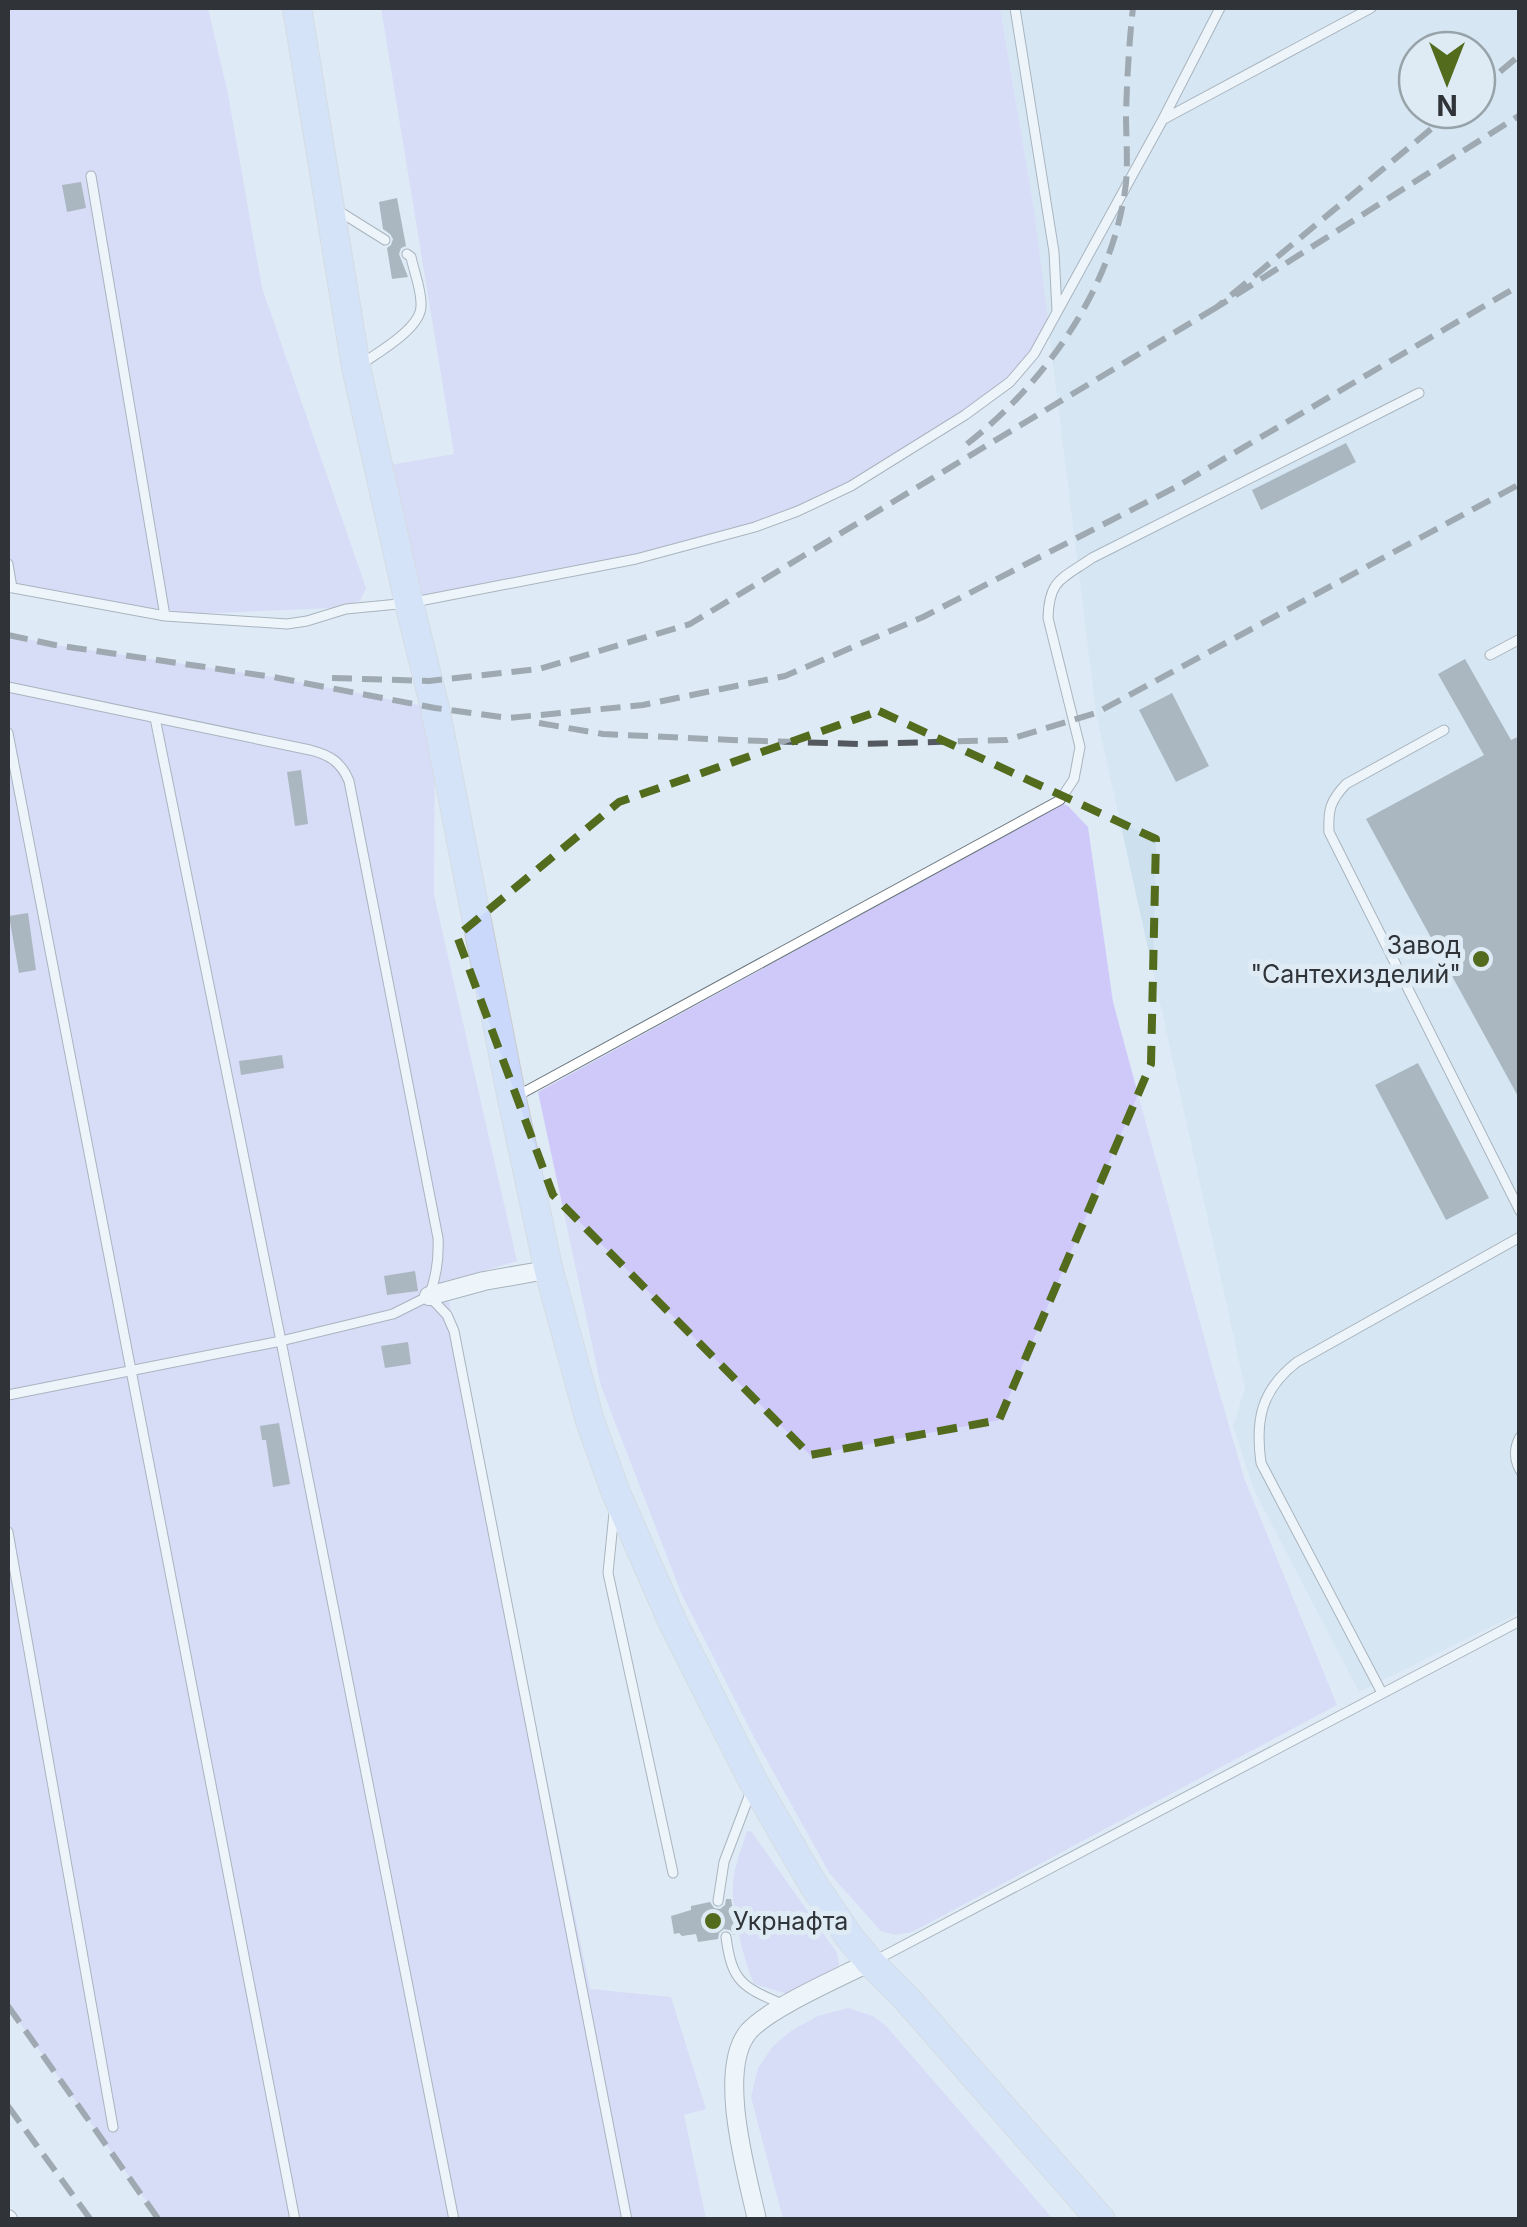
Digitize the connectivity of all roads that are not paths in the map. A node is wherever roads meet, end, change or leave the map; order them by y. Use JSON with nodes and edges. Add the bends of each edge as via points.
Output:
{"nodes":[{"id":1,"x":297,"y":8,"type":"edge"},
{"id":2,"x":1015,"y":8,"type":"edge"},
{"id":3,"x":1220,"y":8,"type":"edge"},
{"id":4,"x":1371,"y":8,"type":"edge"},
{"id":5,"x":1162,"y":121,"type":"junction"},
{"id":6,"x":90,"y":176,"type":"dead end"},
{"id":7,"x":329,"y":205,"type":"junction"},
{"id":8,"x":385,"y":240,"type":"dead end"},
{"id":9,"x":407,"y":254,"type":"dead end"},
{"id":10,"x":1056,"y":314,"type":"junction"},
{"id":11,"x":356,"y":368,"type":"junction"},
{"id":12,"x":1419,"y":392,"type":"dead end"},
{"id":13,"x":8,"y":564,"type":"edge"},
{"id":14,"x":10,"y":588,"type":"edge"},
{"id":15,"x":409,"y":603,"type":"junction"},
{"id":16,"x":165,"y":616,"type":"junction"},
{"id":17,"x":1520,"y":639,"type":"edge"},
{"id":18,"x":1490,"y":655,"type":"dead end"},
{"id":19,"x":8,"y":687,"type":"edge"},
{"id":20,"x":155,"y":718,"type":"junction"},
{"id":21,"x":1444,"y":730,"type":"dead end"},
{"id":22,"x":8,"y":733,"type":"edge"},
{"id":23,"x":512,"y":1099,"type":"junction"},
{"id":24,"x":1520,"y":1211,"type":"edge"},
{"id":25,"x":1520,"y":1237,"type":"edge"},
{"id":26,"x":548,"y":1267,"type":"junction"},
{"id":27,"x":429,"y":1296,"type":"junction"},
{"id":28,"x":281,"y":1341,"type":"junction"},
{"id":29,"x":131,"y":1370,"type":"junction"},
{"id":30,"x":8,"y":1396,"type":"edge"},
{"id":31,"x":1520,"y":1437,"type":"edge"},
{"id":32,"x":1520,"y":1470,"type":"edge"},
{"id":33,"x":616,"y":1492,"type":"junction"},
{"id":34,"x":8,"y":1532,"type":"edge"},
{"id":35,"x":1520,"y":1621,"type":"edge"},
{"id":36,"x":1520,"y":1630,"type":"edge"},
{"id":37,"x":1501,"y":1631,"type":"junction"},
{"id":38,"x":1382,"y":1694,"type":"junction"},
{"id":39,"x":754,"y":1783,"type":"junction"},
{"id":40,"x":672,"y":1874,"type":"dead end"},
{"id":41,"x":718,"y":1901,"type":"dead end"},
{"id":42,"x":726,"y":1937,"type":"dead end"},
{"id":43,"x":870,"y":1962,"type":"junction"},
{"id":44,"x":786,"y":2006,"type":"junction"},
{"id":45,"x":113,"y":2126,"type":"dead end"},
{"id":46,"x":296,"y":2220,"type":"edge"},
{"id":47,"x":454,"y":2220,"type":"edge"},
{"id":48,"x":627,"y":2220,"type":"edge"},
{"id":49,"x":757,"y":2220,"type":"edge"},
{"id":50,"x":1101,"y":2220,"type":"edge"}],
"edges":[{"from":1,"to":7,"type":"main road"},
{"from":2,"to":10,"type":"lane","via":[[1054,252]]},
{"from":3,"to":5,"type":"lane"},
{"from":4,"to":5,"type":"lane"},
{"from":5,"to":10,"type":"lane"},
{"from":6,"to":16,"type":"lane"},
{"from":7,"to":8,"type":"lane"},
{"from":7,"to":11,"type":"main road"},
{"from":9,"to":11,"type":"lane","via":[[420,313]]},
{"from":10,"to":15,"type":"lane","via":[[1010,382],[852,486],[798,511],[636,559]]},
{"from":11,"to":15,"type":"main road"},
{"from":12,"to":23,"type":"lane","via":[[1092,558],[1053,586],[1048,618],[1080,748],[1074,780],[1060,800]]},
{"from":13,"to":14,"type":"lane"},
{"from":14,"to":16,"type":"lane"},
{"from":15,"to":16,"type":"lane","via":[[286,624]]},
{"from":15,"to":23,"type":"main road"},
{"from":17,"to":18,"type":"lane"},
{"from":19,"to":20,"type":"lane"},
{"from":20,"to":27,"type":"lane","via":[[326,754],[345,772],[438,1238]]},
{"from":20,"to":28,"type":"lane"},
{"from":21,"to":24,"type":"lane","via":[[1346,784],[1328,811],[1330,832]]},
{"from":22,"to":29,"type":"lane"},
{"from":23,"to":26,"type":"main road"},
{"from":25,"to":38,"type":"lane","via":[[1296,1362],[1279,1376],[1260,1414],[1260,1463]]},
{"from":26,"to":27,"type":"street"},
{"from":26,"to":33,"type":"main road"},
{"from":27,"to":28,"type":"lane","via":[[393,1314]]},
{"from":27,"to":48,"type":"lane","via":[[454,1331]]},
{"from":28,"to":29,"type":"lane"},
{"from":28,"to":47,"type":"lane"},
{"from":29,"to":30,"type":"lane"},
{"from":29,"to":46,"type":"lane"},
{"from":31,"to":32,"type":"lane"},
{"from":33,"to":39,"type":"main road"},
{"from":33,"to":40,"type":"lane","via":[[608,1573]]},
{"from":34,"to":45,"type":"lane"},
{"from":35,"to":37,"type":"lane"},
{"from":36,"to":37,"type":"lane"},
{"from":37,"to":38,"type":"lane"},
{"from":38,"to":43,"type":"lane"},
{"from":39,"to":41,"type":"lane","via":[[724,1862]]},
{"from":39,"to":43,"type":"main road","via":[[813,1884]]},
{"from":42,"to":44,"type":"lane","via":[[729,1962],[741,1982]]},
{"from":43,"to":44,"type":"street"},
{"from":43,"to":50,"type":"main road"},
{"from":44,"to":49,"type":"street","via":[[740,2044],[733,2088]]}]}
